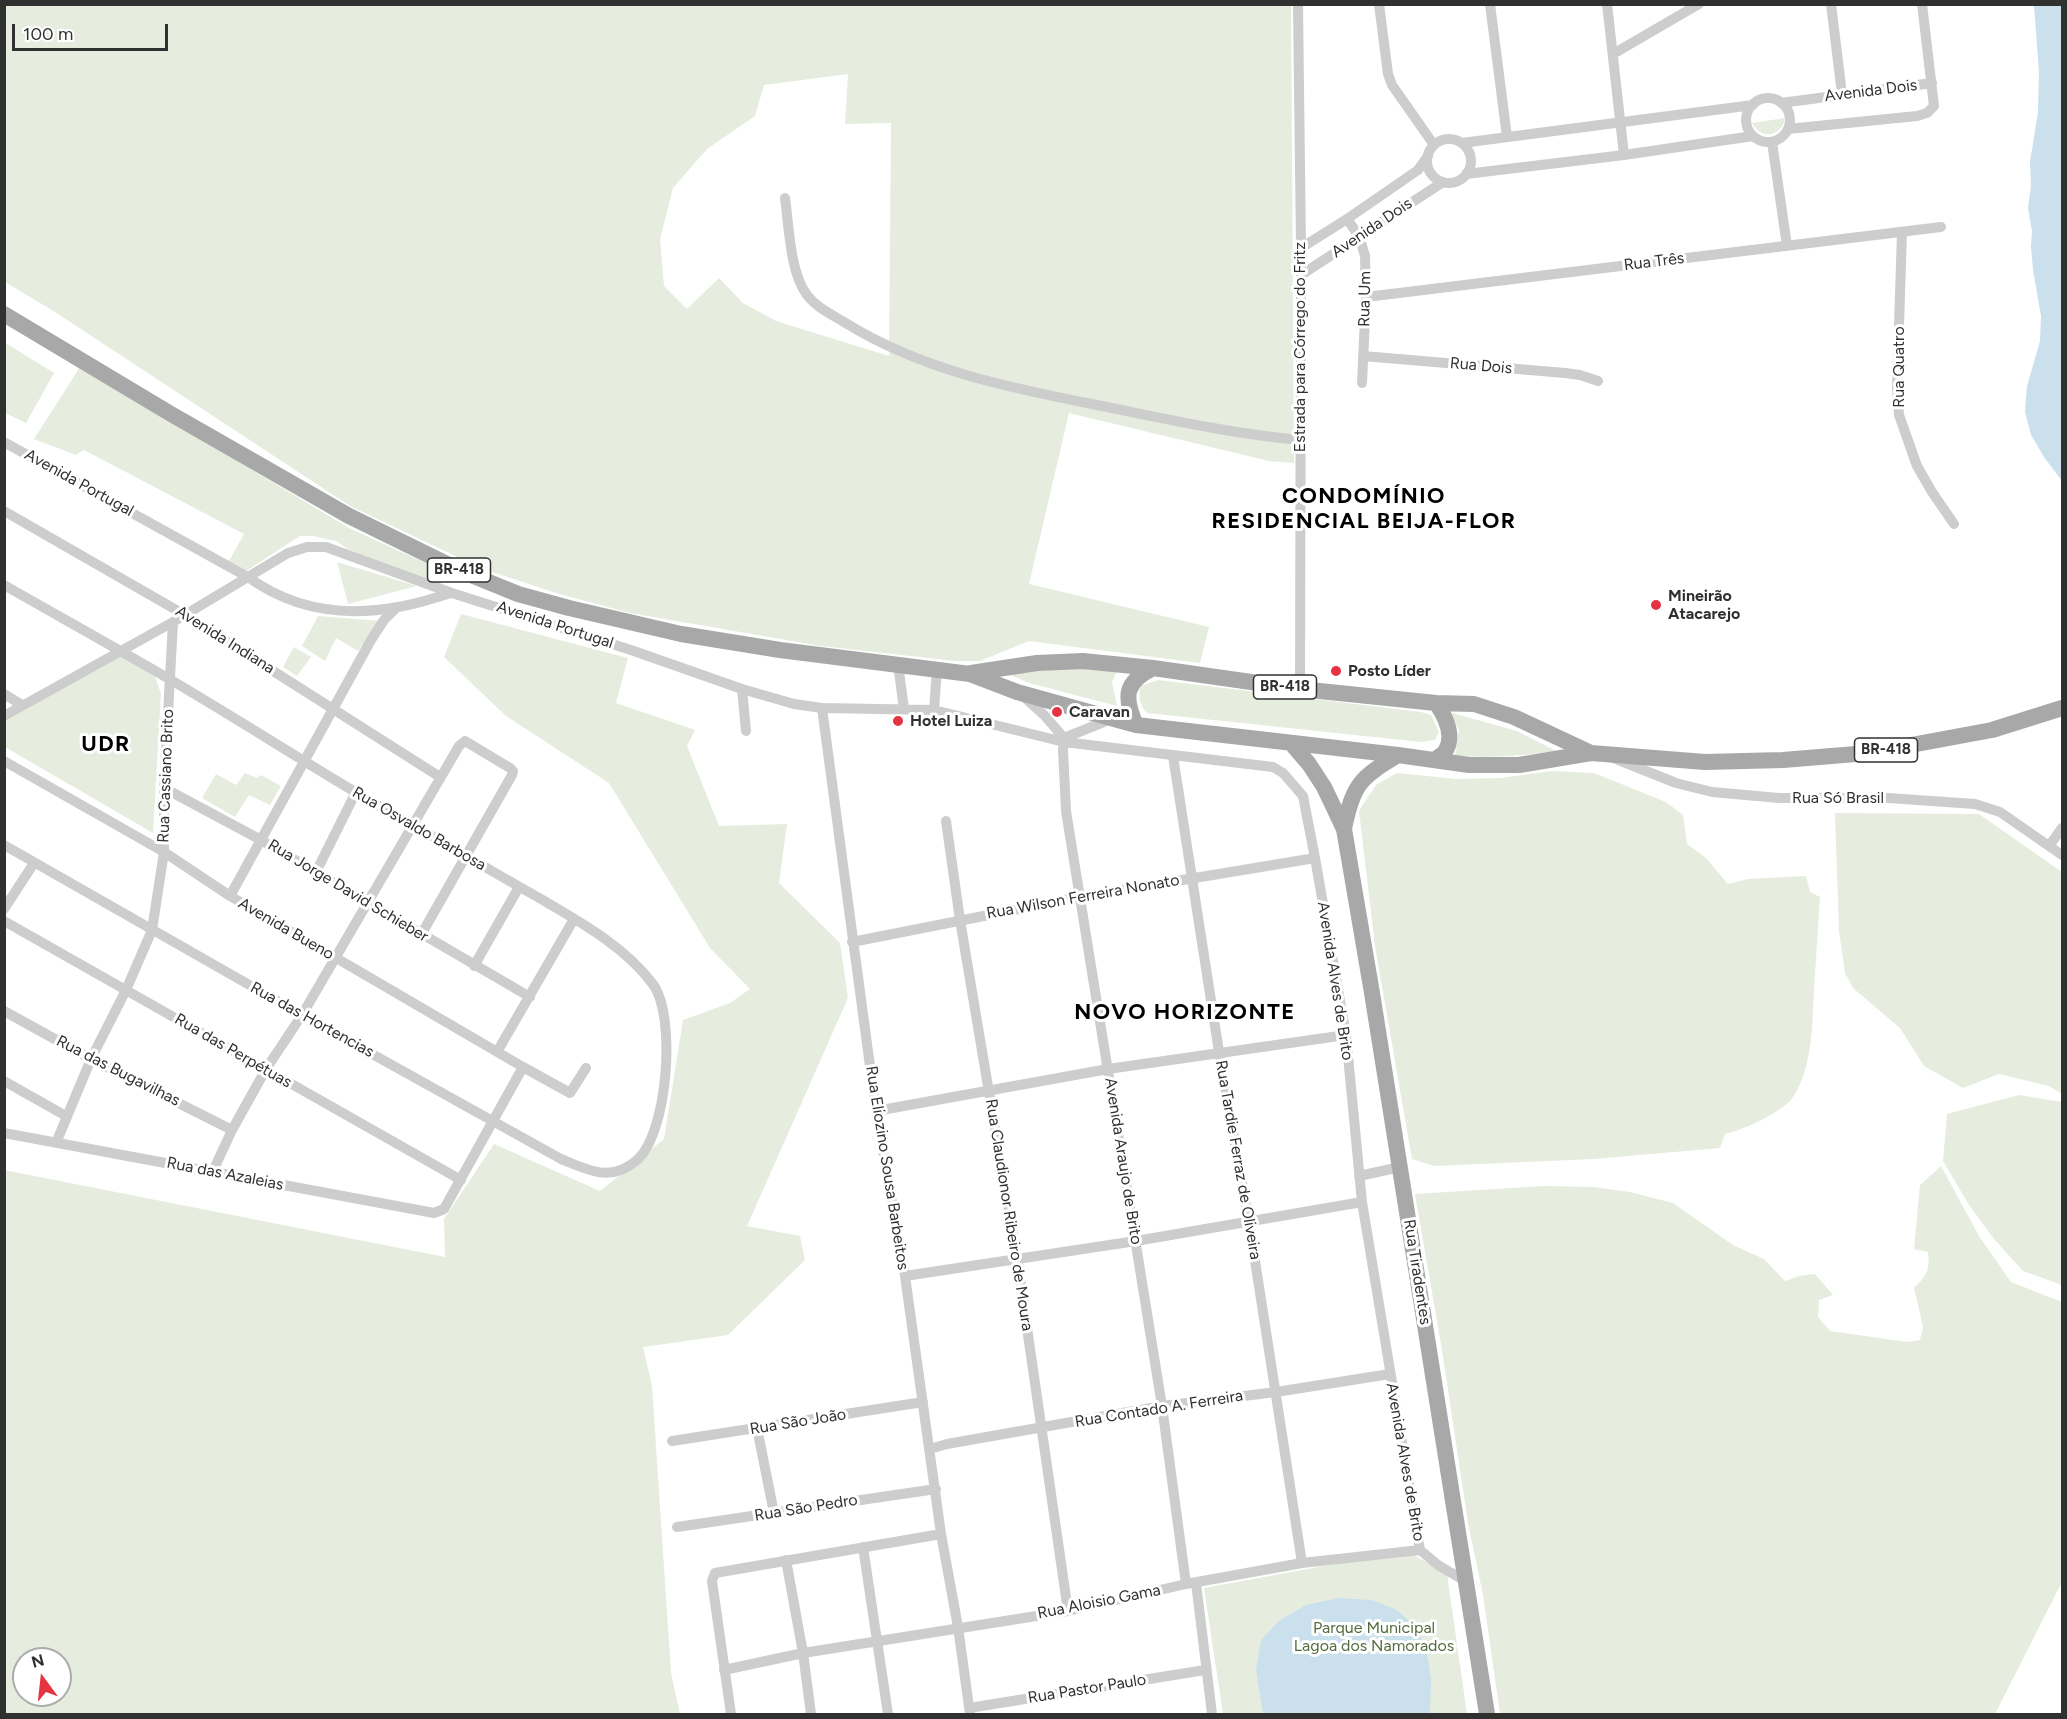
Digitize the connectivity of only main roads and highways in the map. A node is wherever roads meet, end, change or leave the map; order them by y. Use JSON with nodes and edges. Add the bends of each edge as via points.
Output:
{"nodes":[{"id":1,"x":4,"y":314,"type":"edge"},
{"id":2,"x":1153,"y":668,"type":"junction"},
{"id":3,"x":970,"y":674,"type":"junction"},
{"id":4,"x":1436,"y":703,"type":"junction"},
{"id":5,"x":2062,"y":708,"type":"edge"},
{"id":6,"x":1136,"y":725,"type":"junction"},
{"id":7,"x":1291,"y":743,"type":"junction"},
{"id":8,"x":1598,"y":754,"type":"junction"},
{"id":9,"x":1398,"y":755,"type":"junction"},
{"id":10,"x":1435,"y":760,"type":"junction"},
{"id":11,"x":1344,"y":829,"type":"junction"},
{"id":12,"x":1487,"y":1714,"type":"edge"}],
"edges":[{"from":1,"to":3,"type":"main road","number":"BR-418","via":[[349,516],[518,594],[681,634]]},
{"from":2,"to":3,"type":"main road","number":"BR-418","via":[[1083,661],[1037,663]]},
{"from":2,"to":4,"type":"main road","number":"BR-418"},
{"from":2,"to":6,"type":"main road","via":[[1137,675],[1130,685],[1127,697]]},
{"from":3,"to":6,"type":"main road","number":"BR-418","via":[[1017,692]]},
{"from":4,"to":8,"type":"main road","number":"BR-418","via":[[1474,704]]},
{"from":4,"to":10,"type":"main road","via":[[1444,714],[1449,738],[1446,751]]},
{"from":5,"to":8,"type":"main road","number":"BR-418","via":[[1992,730],[1868,753],[1705,762]]},
{"from":6,"to":7,"type":"main road","number":"BR-418"},
{"from":7,"to":9,"type":"main road","number":"BR-418"},
{"from":7,"to":11,"type":"main road","name":"Rua Tiradentes","via":[[1310,764]]},
{"from":8,"to":10,"type":"main road","number":"BR-418","via":[[1519,765]]},
{"from":9,"to":10,"type":"main road","number":"BR-418"},
{"from":9,"to":11,"type":"main road","name":"Rua Tiradentes","via":[[1360,782],[1350,801]]},
{"from":11,"to":12,"type":"main road","name":"Rua Tiradentes"}]}
